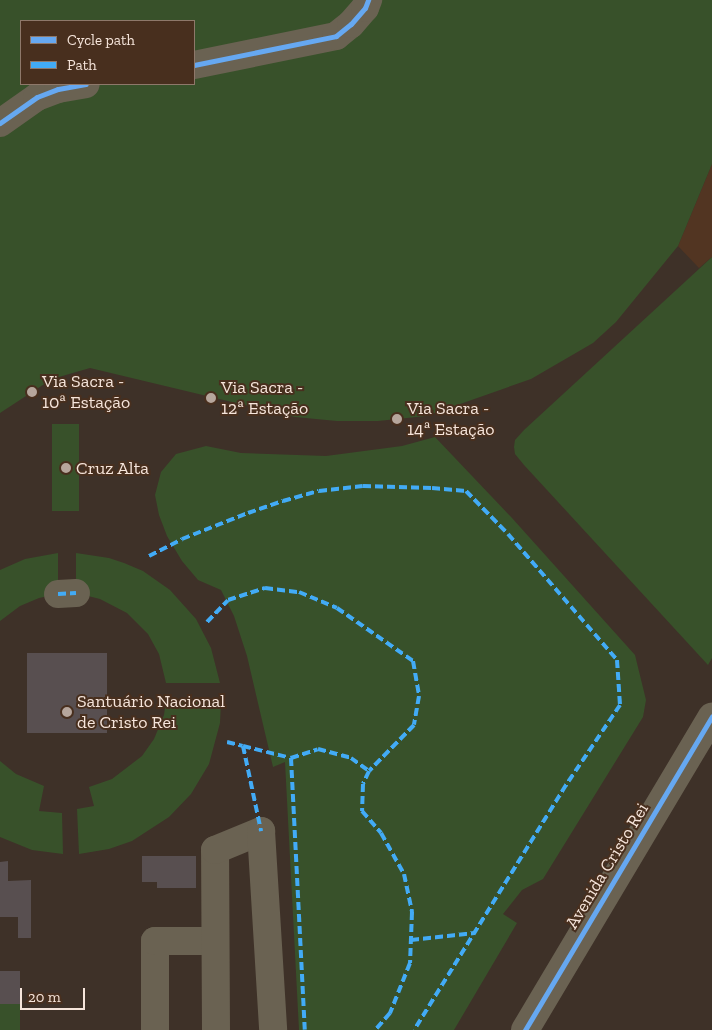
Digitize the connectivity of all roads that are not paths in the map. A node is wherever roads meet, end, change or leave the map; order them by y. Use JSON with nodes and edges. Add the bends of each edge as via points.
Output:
{"nodes":[{"id":1,"x":368,"y":0,"type":"edge"},
{"id":2,"x":195,"y":65,"type":"edge"},
{"id":3,"x":80,"y":85,"type":"edge"},
{"id":4,"x":0,"y":124,"type":"edge"},
{"id":5,"x":712,"y":716,"type":"edge"},
{"id":6,"x":215,"y":941,"type":"junction"},
{"id":7,"x":155,"y":1030,"type":"edge"},
{"id":8,"x":216,"y":1030,"type":"edge"},
{"id":9,"x":273,"y":1030,"type":"edge"},
{"id":10,"x":525,"y":1030,"type":"edge"}],
"edges":[{"from":1,"to":2,"type":"street","via":[[351,24],[336,36]]},
{"from":3,"to":4,"type":"street","via":[[37,97]]},
{"from":5,"to":10,"type":"street","name":"Avenida Cristo Rei"},
{"from":6,"to":7,"type":"street","via":[[155,941]]},
{"from":6,"to":8,"type":"street"},
{"from":6,"to":9,"type":"street","via":[[215,850],[262,830]]}]}
